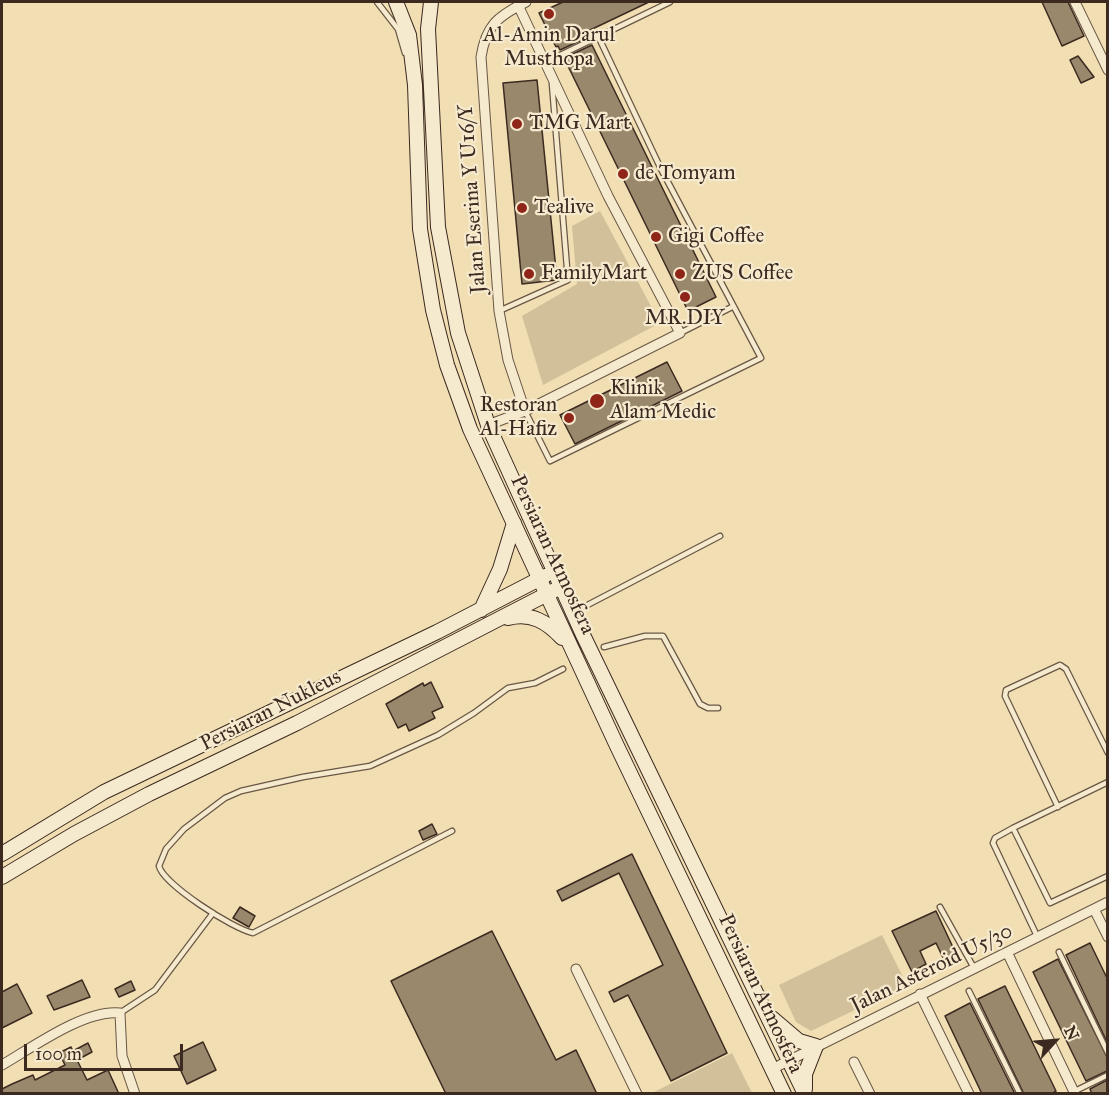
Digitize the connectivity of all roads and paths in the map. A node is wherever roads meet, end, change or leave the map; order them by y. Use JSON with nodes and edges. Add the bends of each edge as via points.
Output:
{"nodes":[{"id":1,"x":377,"y":2,"type":"edge"},
{"id":2,"x":396,"y":2,"type":"edge"},
{"id":3,"x":431,"y":2,"type":"edge"},
{"id":4,"x":439,"y":2,"type":"edge"},
{"id":5,"x":670,"y":2,"type":"edge"},
{"id":6,"x":1075,"y":2,"type":"edge"},
{"id":7,"x":522,"y":3,"type":"edge"},
{"id":8,"x":599,"y":38,"type":"junction"},
{"id":9,"x":545,"y":62,"type":"junction"},
{"id":10,"x":1107,"y":70,"type":"edge"},
{"id":11,"x":552,"y":76,"type":"junction"},
{"id":12,"x":415,"y":85,"type":"junction"},
{"id":13,"x":433,"y":96,"type":"junction"},
{"id":14,"x":732,"y":307,"type":"junction"},
{"id":15,"x":499,"y":311,"type":"junction"},
{"id":16,"x":681,"y":333,"type":"junction"},
{"id":17,"x":525,"y":411,"type":"junction"},
{"id":18,"x":488,"y":425,"type":"junction"},
{"id":19,"x":514,"y":523,"type":"junction"},
{"id":20,"x":720,"y":536,"type":"dead end"},
{"id":21,"x":555,"y":571,"type":"junction"},
{"id":22,"x":539,"y":579,"type":"junction"},
{"id":23,"x":562,"y":587,"type":"junction"},
{"id":24,"x":547,"y":595,"type":"junction"},
{"id":25,"x":481,"y":610,"type":"junction"},
{"id":26,"x":573,"y":612,"type":"junction"},
{"id":27,"x":486,"y":623,"type":"junction"},
{"id":28,"x":570,"y":646,"type":"junction"},
{"id":29,"x":604,"y":647,"type":"dead end"},
{"id":30,"x":563,"y":669,"type":"dead end"},
{"id":31,"x":718,"y":708,"type":"dead end"},
{"id":32,"x":1107,"y":753,"type":"edge"},
{"id":33,"x":1107,"y":782,"type":"edge"},
{"id":34,"x":1058,"y":807,"type":"junction"},
{"id":35,"x":1014,"y":828,"type":"junction"},
{"id":36,"x":452,"y":831,"type":"dead end"},
{"id":37,"x":2,"y":854,"type":"edge"},
{"id":38,"x":1107,"y":876,"type":"edge"},
{"id":39,"x":2,"y":878,"type":"edge"},
{"id":40,"x":1107,"y":902,"type":"edge"},
{"id":41,"x":940,"y":907,"type":"dead end"},
{"id":42,"x":1094,"y":909,"type":"junction"},
{"id":43,"x":213,"y":913,"type":"junction"},
{"id":44,"x":1107,"y":936,"type":"edge"},
{"id":45,"x":1037,"y":937,"type":"junction"},
{"id":46,"x":1006,"y":952,"type":"junction"},
{"id":47,"x":1059,"y":952,"type":"dead end"},
{"id":48,"x":974,"y":968,"type":"junction"},
{"id":49,"x":576,"y":969,"type":"dead end"},
{"id":50,"x":969,"y":991,"type":"dead end"},
{"id":51,"x":920,"y":994,"type":"junction"},
{"id":52,"x":766,"y":1012,"type":"junction"},
{"id":53,"x":120,"y":1013,"type":"junction"},
{"id":54,"x":816,"y":1046,"type":"junction"},
{"id":55,"x":1107,"y":1053,"type":"edge"},
{"id":56,"x":789,"y":1060,"type":"junction"},
{"id":57,"x":854,"y":1062,"type":"dead end"},
{"id":58,"x":2,"y":1065,"type":"edge"},
{"id":59,"x":772,"y":1069,"type":"junction"},
{"id":60,"x":1107,"y":1075,"type":"edge"},
{"id":61,"x":1073,"y":1093,"type":"edge"},
{"id":62,"x":135,"y":1094,"type":"edge"},
{"id":63,"x":637,"y":1094,"type":"edge"},
{"id":64,"x":784,"y":1094,"type":"edge"},
{"id":65,"x":805,"y":1094,"type":"edge"},
{"id":66,"x":870,"y":1094,"type":"edge"},
{"id":67,"x":969,"y":1094,"type":"edge"},
{"id":68,"x":1020,"y":1094,"type":"edge"}],
"edges":[{"from":1,"to":12,"type":"lane","via":[[398,29]]},
{"from":2,"to":12,"type":"street","name":"Persiaran Atmosfera","via":[[409,35]]},
{"from":3,"to":13,"type":"street","name":"Persiaran Atmosfera","via":[[428,29]]},
{"from":4,"to":13,"type":"street"},
{"from":5,"to":8,"type":"lane"},
{"from":6,"to":10,"type":"street"},
{"from":7,"to":9,"type":"street"},
{"from":7,"to":15,"type":"street","name":"Jalan Eserina Y U16/Y","via":[[497,20],[484,37],[481,57]]},
{"from":8,"to":9,"type":"lane"},
{"from":8,"to":14,"type":"lane"},
{"from":9,"to":11,"type":"street"},
{"from":11,"to":15,"type":"lane","via":[[568,280]]},
{"from":11,"to":16,"type":"street","via":[[608,196]]},
{"from":12,"to":19,"type":"street","name":"Persiaran Atmosfera","via":[[420,229],[433,310],[470,429]]},
{"from":13,"to":18,"type":"street","name":"Persiaran Atmosfera","via":[[438,226],[447,281]]},
{"from":14,"to":16,"type":"lane"},
{"from":14,"to":17,"type":"lane","via":[[761,358],[550,461]]},
{"from":15,"to":17,"type":"street","name":"Jalan Eserina Y U16/Y","via":[[508,360]]},
{"from":16,"to":17,"type":"street"},
{"from":17,"to":18,"type":"street"},
{"from":18,"to":21,"type":"street","name":"Persiaran Atmosfera"},
{"from":19,"to":22,"type":"street","name":"Persiaran Atmosfera"},
{"from":19,"to":25,"type":"street"},
{"from":20,"to":26,"type":"lane"},
{"from":21,"to":22,"type":"street","name":"Persiaran Nukleus"},
{"from":21,"to":23,"type":"street","name":"Persiaran Atmosfera"},
{"from":22,"to":24,"type":"street","name":"Persiaran Atmosfera"},
{"from":22,"to":25,"type":"street","name":"Persiaran Nukleus"},
{"from":23,"to":24,"type":"street","name":"Persiaran Nukleus"},
{"from":23,"to":26,"type":"street","name":"Persiaran Atmosfera"},
{"from":24,"to":27,"type":"street","name":"Persiaran Nukleus"},
{"from":24,"to":28,"type":"street","name":"Persiaran Atmosfera"},
{"from":25,"to":37,"type":"street","name":"Persiaran Nukleus","via":[[104,792]]},
{"from":26,"to":52,"type":"street","name":"Persiaran Atmosfera"},
{"from":27,"to":28,"type":"street","via":[[520,615],[535,617],[551,626]]},
{"from":27,"to":39,"type":"street","name":"Persiaran Nukleus","via":[[297,723],[140,799]]},
{"from":28,"to":59,"type":"street","name":"Persiaran Atmosfera"},
{"from":29,"to":31,"type":"lane","via":[[645,636],[663,636],[700,704]]},
{"from":30,"to":43,"type":"lane","via":[[535,683],[508,688],[438,735],[370,766],[249,789],[211,806],[172,842],[159,866],[166,878]]},
{"from":32,"to":34,"type":"lane","via":[[1066,669],[1060,665],[1005,690]]},
{"from":33,"to":34,"type":"lane"},
{"from":34,"to":35,"type":"lane"},
{"from":35,"to":38,"type":"lane","via":[[1050,903]]},
{"from":35,"to":45,"type":"lane","via":[[993,843]]},
{"from":36,"to":43,"type":"lane","via":[[253,933]]},
{"from":40,"to":42,"type":"street","name":"Jalan Asteroid U5/30"},
{"from":41,"to":48,"type":"lane"},
{"from":42,"to":44,"type":"street"},
{"from":42,"to":45,"type":"street","name":"Jalan Asteroid U5/30"},
{"from":43,"to":53,"type":"lane","via":[[155,990]]},
{"from":45,"to":46,"type":"street","name":"Jalan Asteroid U5/30"},
{"from":46,"to":48,"type":"street","name":"Jalan Asteroid U5/30"},
{"from":46,"to":61,"type":"street"},
{"from":47,"to":55,"type":"lane"},
{"from":48,"to":51,"type":"street","name":"Jalan Asteroid U5/30"},
{"from":49,"to":63,"type":"street"},
{"from":50,"to":68,"type":"lane"},
{"from":51,"to":54,"type":"street","name":"Jalan Asteroid U5/30"},
{"from":51,"to":67,"type":"street"},
{"from":52,"to":54,"type":"street","via":[[799,1041]]},
{"from":52,"to":56,"type":"street","name":"Persiaran Atmosfera"},
{"from":53,"to":58,"type":"street","via":[[108,1011],[87,1018]]},
{"from":53,"to":62,"type":"street","via":[[122,1056]]},
{"from":54,"to":56,"type":"street","name":"Jalan Asteroid U5/30"},
{"from":54,"to":65,"type":"street","via":[[805,1074]]},
{"from":56,"to":59,"type":"street","name":"Jalan Asteroid U5/30"},
{"from":56,"to":65,"type":"street","name":"Persiaran Atmosfera"},
{"from":57,"to":66,"type":"street"},
{"from":59,"to":64,"type":"street","name":"Persiaran Atmosfera"},
{"from":60,"to":61,"type":"lane"}]}
